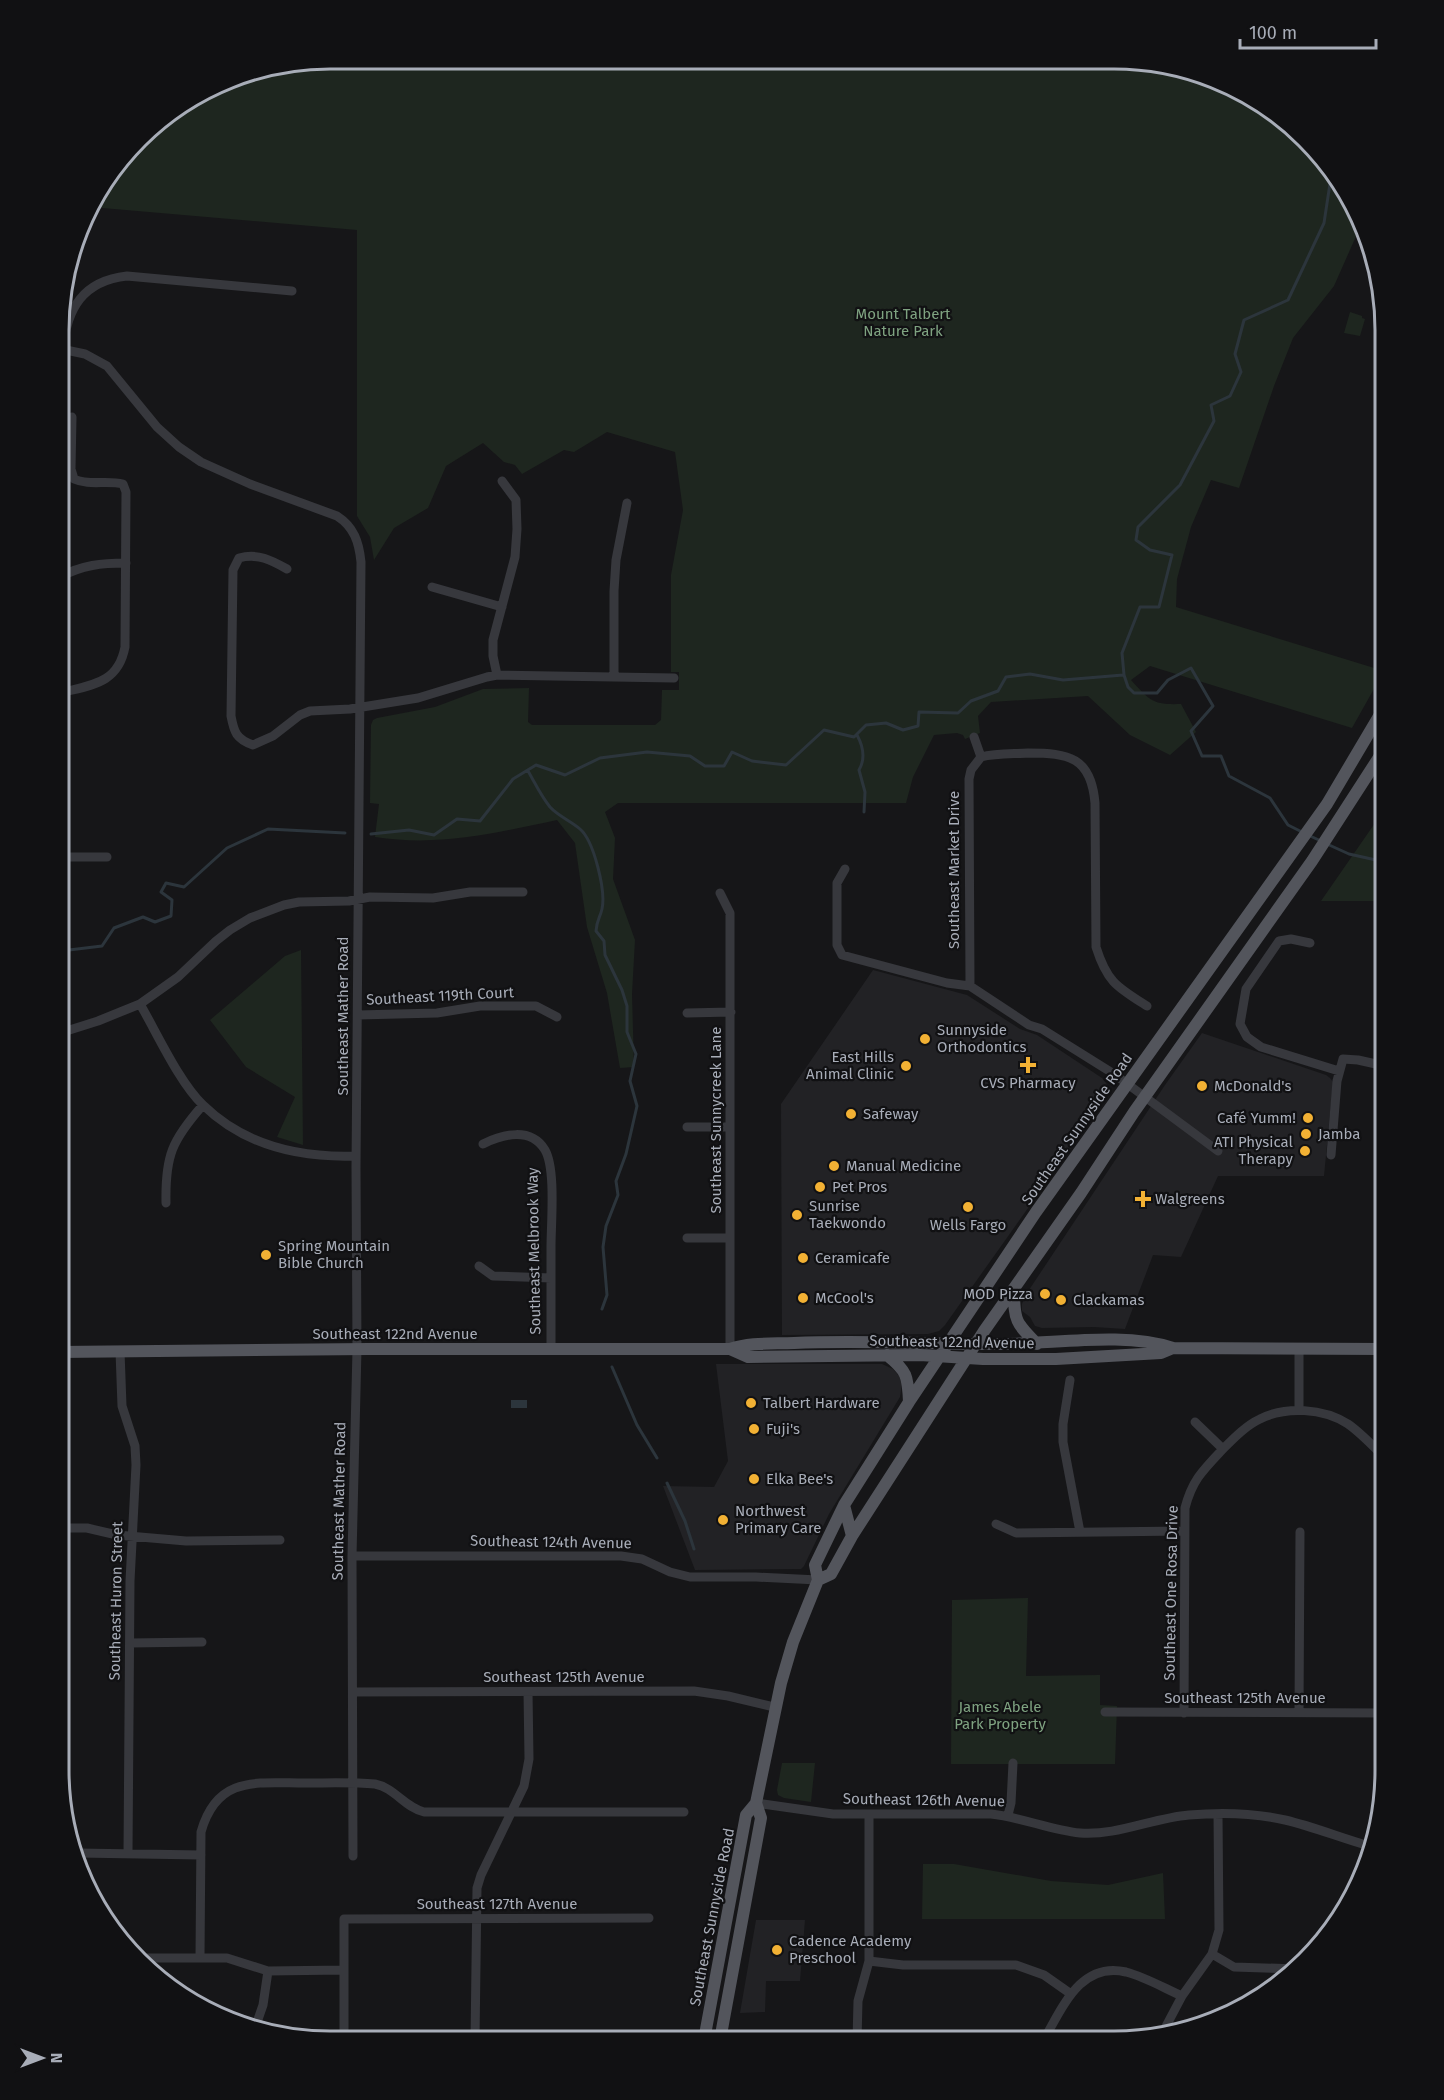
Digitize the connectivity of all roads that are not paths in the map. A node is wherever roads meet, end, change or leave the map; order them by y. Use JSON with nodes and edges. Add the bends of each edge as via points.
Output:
{"nodes":[{"id":1,"x":292,"y":291,"type":"dead end"},
{"id":2,"x":72,"y":312,"type":"joint"},
{"id":3,"x":70,"y":317,"type":"edge"},
{"id":4,"x":69,"y":351,"type":"edge"},
{"id":5,"x":72,"y":417,"type":"dead end"},
{"id":6,"x":501,"y":481,"type":"dead end"},
{"id":7,"x":627,"y":503,"type":"dead end"},
{"id":8,"x":126,"y":563,"type":"junction"},
{"id":9,"x":287,"y":569,"type":"dead end"},
{"id":10,"x":69,"y":573,"type":"edge"},
{"id":11,"x":432,"y":587,"type":"dead end"},
{"id":12,"x":502,"y":607,"type":"junction"},
{"id":13,"x":497,"y":675,"type":"junction"},
{"id":14,"x":614,"y":677,"type":"junction"},
{"id":15,"x":674,"y":678,"type":"dead end"},
{"id":16,"x":69,"y":691,"type":"edge"},
{"id":17,"x":359,"y":707,"type":"junction"},
{"id":18,"x":1374,"y":726,"type":"edge"},
{"id":19,"x":974,"y":737,"type":"dead end"},
{"id":20,"x":981,"y":757,"type":"junction"},
{"id":21,"x":1375,"y":764,"type":"edge"},
{"id":22,"x":69,"y":857,"type":"edge"},
{"id":23,"x":107,"y":857,"type":"dead end"},
{"id":24,"x":845,"y":869,"type":"dead end"},
{"id":25,"x":523,"y":892,"type":"dead end"},
{"id":26,"x":720,"y":893,"type":"dead end"},
{"id":27,"x":358,"y":899,"type":"junction"},
{"id":28,"x":1310,"y":944,"type":"dead end"},
{"id":29,"x":970,"y":986,"type":"junction"},
{"id":30,"x":140,"y":1004,"type":"junction"},
{"id":31,"x":1147,"y":1006,"type":"dead end"},
{"id":32,"x":731,"y":1012,"type":"junction"},
{"id":33,"x":687,"y":1013,"type":"dead end"},
{"id":34,"x":358,"y":1016,"type":"junction"},
{"id":35,"x":557,"y":1017,"type":"dead end"},
{"id":36,"x":69,"y":1030,"type":"edge"},
{"id":37,"x":1375,"y":1063,"type":"edge"},
{"id":38,"x":1339,"y":1071,"type":"junction"},
{"id":39,"x":1128,"y":1084,"type":"junction"},
{"id":40,"x":1144,"y":1097,"type":"junction"},
{"id":41,"x":203,"y":1105,"type":"junction"},
{"id":42,"x":687,"y":1127,"type":"dead end"},
{"id":43,"x":730,"y":1127,"type":"junction"},
{"id":44,"x":483,"y":1144,"type":"dead end"},
{"id":45,"x":1218,"y":1151,"type":"dead end"},
{"id":46,"x":1331,"y":1155,"type":"dead end"},
{"id":47,"x":356,"y":1156,"type":"junction"},
{"id":48,"x":166,"y":1203,"type":"dead end"},
{"id":49,"x":687,"y":1238,"type":"dead end"},
{"id":50,"x":730,"y":1238,"type":"junction"},
{"id":51,"x":479,"y":1266,"type":"dead end"},
{"id":52,"x":550,"y":1278,"type":"junction"},
{"id":53,"x":1014,"y":1290,"type":"junction"},
{"id":54,"x":828,"y":1342,"type":"junction"},
{"id":55,"x":948,"y":1343,"type":"junction"},
{"id":56,"x":975,"y":1344,"type":"junction"},
{"id":57,"x":1037,"y":1344,"type":"junction"},
{"id":58,"x":551,"y":1348,"type":"junction"},
{"id":59,"x":1173,"y":1348,"type":"junction"},
{"id":60,"x":357,"y":1349,"type":"junction"},
{"id":61,"x":730,"y":1349,"type":"junction"},
{"id":62,"x":1299,"y":1349,"type":"junction"},
{"id":63,"x":1375,"y":1349,"type":"edge"},
{"id":64,"x":69,"y":1352,"type":"edge"},
{"id":65,"x":120,"y":1352,"type":"junction"},
{"id":66,"x":787,"y":1355,"type":"junction"},
{"id":67,"x":886,"y":1355,"type":"junction"},
{"id":68,"x":940,"y":1356,"type":"junction"},
{"id":69,"x":966,"y":1358,"type":"junction"},
{"id":70,"x":1070,"y":1380,"type":"dead end"},
{"id":71,"x":909,"y":1402,"type":"junction"},
{"id":72,"x":1299,"y":1410,"type":"junction"},
{"id":73,"x":1195,"y":1422,"type":"dead end"},
{"id":74,"x":1375,"y":1447,"type":"edge"},
{"id":75,"x":1223,"y":1449,"type":"junction"},
{"id":76,"x":844,"y":1505,"type":"junction"},
{"id":77,"x":996,"y":1524,"type":"dead end"},
{"id":78,"x":69,"y":1528,"type":"edge"},
{"id":79,"x":1184,"y":1530,"type":"junction"},
{"id":80,"x":1080,"y":1532,"type":"junction"},
{"id":81,"x":1300,"y":1532,"type":"dead end"},
{"id":82,"x":133,"y":1536,"type":"junction"},
{"id":83,"x":852,"y":1536,"type":"junction"},
{"id":84,"x":280,"y":1540,"type":"dead end"},
{"id":85,"x":352,"y":1556,"type":"junction"},
{"id":86,"x":818,"y":1580,"type":"junction"},
{"id":87,"x":202,"y":1642,"type":"dead end"},
{"id":88,"x":130,"y":1643,"type":"junction"},
{"id":89,"x":353,"y":1692,"type":"junction"},
{"id":90,"x":528,"y":1692,"type":"junction"},
{"id":91,"x":774,"y":1707,"type":"junction"},
{"id":92,"x":1105,"y":1712,"type":"dead end"},
{"id":93,"x":1299,"y":1712,"type":"junction"},
{"id":94,"x":1184,"y":1713,"type":"junction"},
{"id":95,"x":1375,"y":1713,"type":"edge"},
{"id":96,"x":1013,"y":1763,"type":"dead end"},
{"id":97,"x":354,"y":1783,"type":"junction"},
{"id":98,"x":756,"y":1803,"type":"junction"},
{"id":99,"x":513,"y":1812,"type":"junction"},
{"id":100,"x":684,"y":1812,"type":"dead end"},
{"id":101,"x":1218,"y":1814,"type":"junction"},
{"id":102,"x":869,"y":1815,"type":"junction"},
{"id":103,"x":1008,"y":1815,"type":"junction"},
{"id":104,"x":1364,"y":1844,"type":"edge"},
{"id":105,"x":83,"y":1853,"type":"edge"},
{"id":106,"x":128,"y":1853,"type":"junction"},
{"id":107,"x":201,"y":1855,"type":"junction"},
{"id":108,"x":353,"y":1856,"type":"dead end"},
{"id":109,"x":730,"y":1903,"type":"junction"},
{"id":110,"x":649,"y":1918,"type":"dead end"},
{"id":111,"x":476,"y":1920,"type":"junction"},
{"id":112,"x":740,"y":1934,"type":"junction"},
{"id":113,"x":1212,"y":1954,"type":"junction"},
{"id":114,"x":200,"y":1957,"type":"junction"},
{"id":115,"x":150,"y":1958,"type":"edge"},
{"id":116,"x":869,"y":1961,"type":"junction"},
{"id":117,"x":1283,"y":1969,"type":"edge"},
{"id":118,"x":344,"y":1970,"type":"junction"},
{"id":119,"x":268,"y":1971,"type":"junction"},
{"id":120,"x":1071,"y":1994,"type":"junction"},
{"id":121,"x":1182,"y":1996,"type":"junction"},
{"id":122,"x":258,"y":2020,"type":"edge"},
{"id":123,"x":1166,"y":2026,"type":"edge"},
{"id":124,"x":344,"y":2031,"type":"edge"},
{"id":125,"x":475,"y":2031,"type":"edge"},
{"id":126,"x":706,"y":2031,"type":"edge"},
{"id":127,"x":722,"y":2031,"type":"edge"},
{"id":128,"x":857,"y":2031,"type":"edge"},
{"id":129,"x":1050,"y":2031,"type":"edge"}],
"edges":[{"from":1,"to":2,"type":"street","via":[[112,277],[83,295]]},
{"from":2,"to":3,"type":"street"},
{"from":4,"to":17,"type":"street","name":"Southeast Mather Road","via":[[107,366],[157,427],[195,458],[250,484],[330,513],[349,526],[359,546],[361,562]]},
{"from":5,"to":8,"type":"street","via":[[74,479],[123,484],[126,492]]},
{"from":6,"to":12,"type":"street","via":[[516,500],[517,529],[515,556]]},
{"from":7,"to":14,"type":"street","via":[[616,560]]},
{"from":8,"to":10,"type":"street","via":[[102,563]]},
{"from":8,"to":16,"type":"street","via":[[123,658],[110,676]]},
{"from":9,"to":17,"type":"street","via":[[274,561],[249,555],[239,558],[233,570],[234,730],[242,741],[253,745],[310,711]]},
{"from":11,"to":12,"type":"street"},
{"from":12,"to":13,"type":"street","via":[[493,640]]},
{"from":13,"to":14,"type":"street"},
{"from":13,"to":17,"type":"street","via":[[431,695]]},
{"from":14,"to":15,"type":"street"},
{"from":17,"to":27,"type":"street","name":"Southeast Mather Road"},
{"from":18,"to":39,"type":"main road","name":"Southeast Sunnyside Road","via":[[1327,804]]},
{"from":19,"to":20,"type":"street"},
{"from":20,"to":29,"type":"street","name":"Southeast Market Drive","via":[[969,779]]},
{"from":20,"to":31,"type":"street","via":[[1053,753],[1074,759],[1089,775],[1095,803],[1096,947],[1114,984]]},
{"from":21,"to":40,"type":"main road","name":"Southeast Sunnyside Road","via":[[1312,861]]},
{"from":22,"to":23,"type":"street"},
{"from":24,"to":29,"type":"street","via":[[837,883],[837,945],[842,955]]},
{"from":25,"to":27,"type":"street"},
{"from":26,"to":32,"type":"street","name":"Southeast Sunnycreek Lane","via":[[730,913]]},
{"from":27,"to":30,"type":"street","via":[[299,902],[250,918]]},
{"from":27,"to":34,"type":"street","name":"Southeast Mather Road"},
{"from":28,"to":38,"type":"street","via":[[1291,939],[1279,941],[1246,989],[1240,1024],[1247,1037],[1261,1047]]},
{"from":29,"to":39,"type":"street"},
{"from":30,"to":36,"type":"street"},
{"from":30,"to":41,"type":"street"},
{"from":32,"to":33,"type":"street"},
{"from":32,"to":43,"type":"street","name":"Southeast Sunnycreek Lane"},
{"from":34,"to":35,"type":"street","name":"Southeast 119th Court","via":[[437,1013],[480,1006],[536,1006]]},
{"from":34,"to":47,"type":"street","name":"Southeast Mather Road"},
{"from":37,"to":38,"type":"street","via":[[1343,1059]]},
{"from":38,"to":46,"type":"street"},
{"from":39,"to":40,"type":"street"},
{"from":39,"to":55,"type":"main road","name":"Southeast Sunnyside Road"},
{"from":40,"to":45,"type":"street"},
{"from":40,"to":53,"type":"main road","name":"Southeast Sunnyside Road"},
{"from":41,"to":47,"type":"street","via":[[234,1128],[271,1147],[311,1156]]},
{"from":41,"to":48,"type":"street","via":[[168,1159]]},
{"from":42,"to":43,"type":"street"},
{"from":43,"to":50,"type":"street","name":"Southeast Sunnycreek Lane"},
{"from":44,"to":52,"type":"street","name":"Southeast Melbrook Way","via":[[498,1136],[526,1135],[545,1151],[551,1180]]},
{"from":47,"to":60,"type":"street","name":"Southeast Mather Road"},
{"from":49,"to":50,"type":"street"},
{"from":50,"to":61,"type":"street","name":"Southeast Sunnycreek Lane"},
{"from":51,"to":52,"type":"street","via":[[494,1275]]},
{"from":52,"to":58,"type":"street","name":"Southeast Melbrook Way"},
{"from":53,"to":56,"type":"main road","name":"Southeast Sunnyside Road"},
{"from":53,"to":57,"type":"main road","via":[[1019,1326]]},
{"from":54,"to":55,"type":"main road","name":"Southeast 122nd Avenue"},
{"from":54,"to":61,"type":"main road","name":"Southeast 122nd Avenue","via":[[746,1344]]},
{"from":54,"to":66,"type":"main road","via":[[824,1347],[794,1348]]},
{"from":55,"to":56,"type":"main road","name":"Southeast 122nd Avenue"},
{"from":55,"to":68,"type":"main road","name":"Southeast Sunnyside Road"},
{"from":56,"to":57,"type":"main road","name":"Southeast 122nd Avenue"},
{"from":56,"to":69,"type":"main road","name":"Southeast Sunnyside Road"},
{"from":57,"to":59,"type":"main road","name":"Southeast 122nd Avenue","via":[[1124,1340]]},
{"from":58,"to":60,"type":"main road","name":"Southeast 122nd Avenue"},
{"from":58,"to":61,"type":"main road","name":"Southeast 122nd Avenue"},
{"from":59,"to":62,"type":"main road","name":"Southeast 122nd Avenue"},
{"from":59,"to":69,"type":"main road","name":"Southeast 122nd Avenue","via":[[1161,1353],[1056,1359]]},
{"from":60,"to":65,"type":"main road","name":"Southeast 122nd Avenue"},
{"from":60,"to":85,"type":"street","name":"Southeast Mather Road"},
{"from":61,"to":66,"type":"main road","name":"Southeast 122nd Avenue","via":[[748,1357]]},
{"from":62,"to":63,"type":"main road","name":"Southeast 122nd Avenue"},
{"from":62,"to":72,"type":"street"},
{"from":64,"to":65,"type":"main road","name":"Southeast 122nd Avenue"},
{"from":65,"to":82,"type":"street","name":"Southeast Huron Street","via":[[122,1406],[135,1446]]},
{"from":66,"to":67,"type":"main road","name":"Southeast 122nd Avenue"},
{"from":67,"to":68,"type":"main road","name":"Southeast 122nd Avenue"},
{"from":67,"to":71,"type":"main road","via":[[906,1373]]},
{"from":68,"to":69,"type":"main road","name":"Southeast 122nd Avenue"},
{"from":68,"to":71,"type":"main road","name":"Southeast Sunnyside Road"},
{"from":69,"to":83,"type":"main road","name":"Southeast Sunnyside Road"},
{"from":70,"to":80,"type":"street","via":[[1063,1442]]},
{"from":71,"to":76,"type":"main road","name":"Southeast Sunnyside Road"},
{"from":72,"to":74,"type":"street","via":[[1325,1414],[1349,1425]]},
{"from":72,"to":75,"type":"street","name":"Southeast One Rosa Drive","via":[[1260,1419]]},
{"from":73,"to":75,"type":"street"},
{"from":75,"to":79,"type":"street","name":"Southeast One Rosa Drive","via":[[1189,1490]]},
{"from":76,"to":83,"type":"main road"},
{"from":76,"to":86,"type":"main road","name":"Southeast Sunnyside Road","via":[[815,1565]]},
{"from":77,"to":80,"type":"street","via":[[1016,1533]]},
{"from":78,"to":82,"type":"street"},
{"from":79,"to":80,"type":"street"},
{"from":79,"to":94,"type":"street","name":"Southeast One Rosa Drive"},
{"from":81,"to":93,"type":"street"},
{"from":82,"to":84,"type":"street","via":[[186,1541]]},
{"from":82,"to":88,"type":"street","name":"Southeast Huron Street"},
{"from":83,"to":86,"type":"main road","name":"Southeast Sunnyside Road","via":[[831,1574]]},
{"from":85,"to":86,"type":"street","name":"Southeast 124th Avenue","via":[[621,1556],[642,1559],[690,1577]]},
{"from":85,"to":89,"type":"street","name":"Southeast Mather Road"},
{"from":86,"to":91,"type":"main road","name":"Southeast Sunnyside Road","via":[[793,1642]]},
{"from":87,"to":88,"type":"street"},
{"from":88,"to":106,"type":"street","name":"Southeast Huron Street"},
{"from":89,"to":90,"type":"street","name":"Southeast 125th Avenue"},
{"from":89,"to":97,"type":"street","name":"Southeast Mather Road"},
{"from":90,"to":91,"type":"street","name":"Southeast 125th Avenue","via":[[694,1691]]},
{"from":90,"to":99,"type":"street","via":[[529,1759],[524,1786]]},
{"from":91,"to":98,"type":"main road","name":"Southeast Sunnyside Road"},
{"from":92,"to":94,"type":"street","name":"Southeast 125th Avenue"},
{"from":93,"to":94,"type":"street","name":"Southeast 125th Avenue"},
{"from":93,"to":95,"type":"street","name":"Southeast 125th Avenue"},
{"from":96,"to":103,"type":"street"},
{"from":97,"to":99,"type":"street","via":[[383,1785],[424,1812]]},
{"from":97,"to":107,"type":"street","via":[[254,1783],[235,1788],[214,1801],[205,1817]]},
{"from":97,"to":108,"type":"street","name":"Southeast Mather Road"},
{"from":98,"to":102,"type":"street","name":"Southeast 126th Avenue"},
{"from":98,"to":109,"type":"main road","name":"Southeast Sunnyside Road","via":[[746,1815]]},
{"from":98,"to":112,"type":"main road","name":"Southeast Sunnyside Road","via":[[761,1818]]},
{"from":99,"to":100,"type":"street"},
{"from":99,"to":111,"type":"street","via":[[481,1875]]},
{"from":101,"to":103,"type":"street","name":"Southeast 126th Avenue","via":[[1164,1818],[1101,1833],[1081,1833]]},
{"from":101,"to":104,"type":"street","name":"Southeast 126th Avenue","via":[[1284,1820]]},
{"from":101,"to":113,"type":"street","via":[[1219,1930]]},
{"from":102,"to":103,"type":"street","name":"Southeast 126th Avenue"},
{"from":102,"to":116,"type":"street"},
{"from":105,"to":106,"type":"street"},
{"from":106,"to":107,"type":"street"},
{"from":107,"to":114,"type":"street"},
{"from":109,"to":112,"type":"main road"},
{"from":109,"to":126,"type":"main road","name":"Southeast Sunnyside Road"},
{"from":110,"to":111,"type":"street","name":"Southeast 127th Avenue"},
{"from":111,"to":118,"type":"street","name":"Southeast 127th Avenue","via":[[344,1919]]},
{"from":111,"to":125,"type":"street"},
{"from":112,"to":127,"type":"main road","name":"Southeast Sunnyside Road"},
{"from":113,"to":117,"type":"street","via":[[1234,1967]]},
{"from":113,"to":121,"type":"street"},
{"from":114,"to":115,"type":"street"},
{"from":114,"to":119,"type":"street","via":[[226,1958]]},
{"from":116,"to":120,"type":"street","via":[[903,1965],[1016,1965],[1044,1975]]},
{"from":116,"to":128,"type":"street","via":[[858,2001]]},
{"from":118,"to":119,"type":"street"},
{"from":118,"to":124,"type":"street"},
{"from":119,"to":122,"type":"street"},
{"from":120,"to":121,"type":"street","via":[[1088,1976],[1117,1971]]},
{"from":120,"to":129,"type":"street"},
{"from":121,"to":123,"type":"street"}]}
